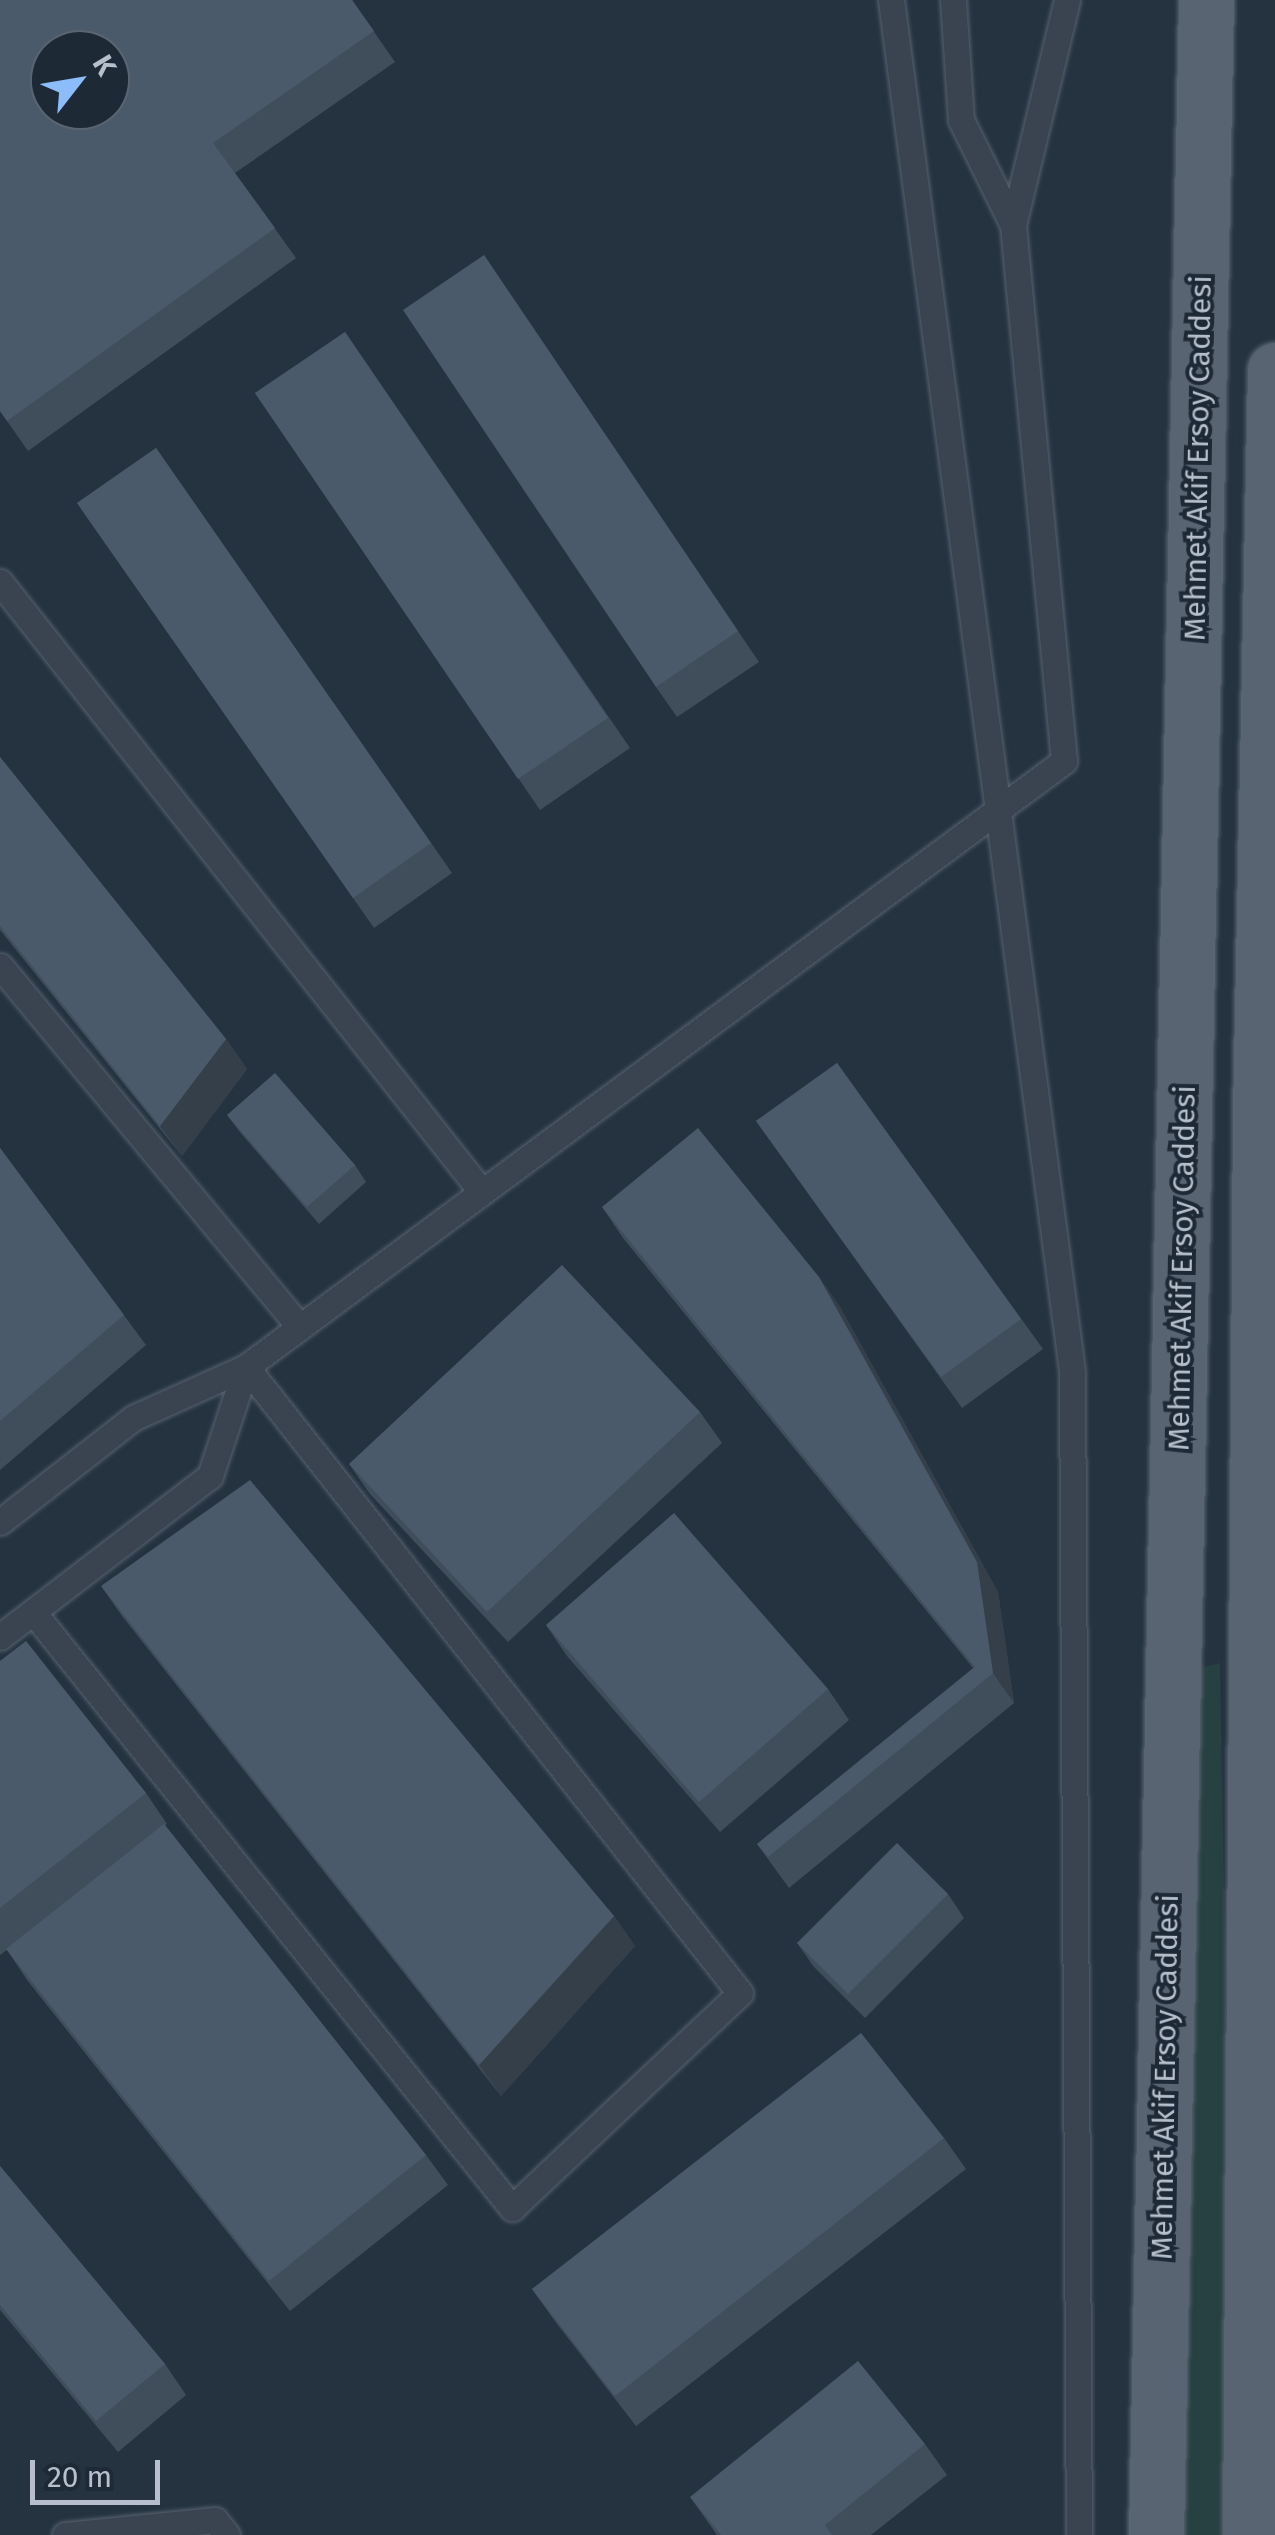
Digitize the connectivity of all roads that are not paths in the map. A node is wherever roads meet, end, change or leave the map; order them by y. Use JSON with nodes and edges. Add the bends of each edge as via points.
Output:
{"nodes":[{"id":1,"x":892,"y":0,"type":"edge"},
{"id":2,"x":953,"y":0,"type":"edge"},
{"id":3,"x":1067,"y":0,"type":"edge"},
{"id":4,"x":1206,"y":0,"type":"edge"},
{"id":5,"x":1013,"y":225,"type":"junction"},
{"id":6,"x":1275,"y":370,"type":"edge"},
{"id":7,"x":0,"y":582,"type":"edge"},
{"id":8,"x":998,"y":810,"type":"junction"},
{"id":9,"x":0,"y":966,"type":"edge"},
{"id":10,"x":482,"y":1192,"type":"junction"},
{"id":11,"x":300,"y":1327,"type":"junction"},
{"id":12,"x":246,"y":1367,"type":"junction"},
{"id":13,"x":0,"y":1522,"type":"edge"},
{"id":14,"x":33,"y":1612,"type":"junction"},
{"id":15,"x":0,"y":1637,"type":"edge"},
{"id":16,"x":65,"y":2535,"type":"edge"},
{"id":17,"x":227,"y":2535,"type":"edge"},
{"id":18,"x":1079,"y":2535,"type":"edge"},
{"id":19,"x":1156,"y":2535,"type":"edge"},
{"id":20,"x":1250,"y":2535,"type":"edge"}],
"edges":[{"from":1,"to":8,"type":"lane"},
{"from":2,"to":5,"type":"lane","via":[[962,120]]},
{"from":3,"to":5,"type":"lane"},
{"from":4,"to":19,"type":"main road","name":"Mehmet Akif Ersoy Caddesi"},
{"from":5,"to":8,"type":"lane","via":[[1064,762]]},
{"from":6,"to":20,"type":"main road","via":[[1260,1112]]},
{"from":7,"to":10,"type":"lane"},
{"from":8,"to":10,"type":"lane"},
{"from":8,"to":18,"type":"lane","via":[[1072,1372]]},
{"from":9,"to":11,"type":"lane"},
{"from":10,"to":11,"type":"lane"},
{"from":11,"to":12,"type":"lane"},
{"from":12,"to":13,"type":"lane","via":[[133,1418]]},
{"from":12,"to":14,"type":"lane","via":[[210,1476]]},
{"from":12,"to":14,"type":"lane","via":[[740,1994],[512,2208]]},
{"from":14,"to":15,"type":"lane"},
{"from":16,"to":17,"type":"lane","via":[[215,2520]]}]}
